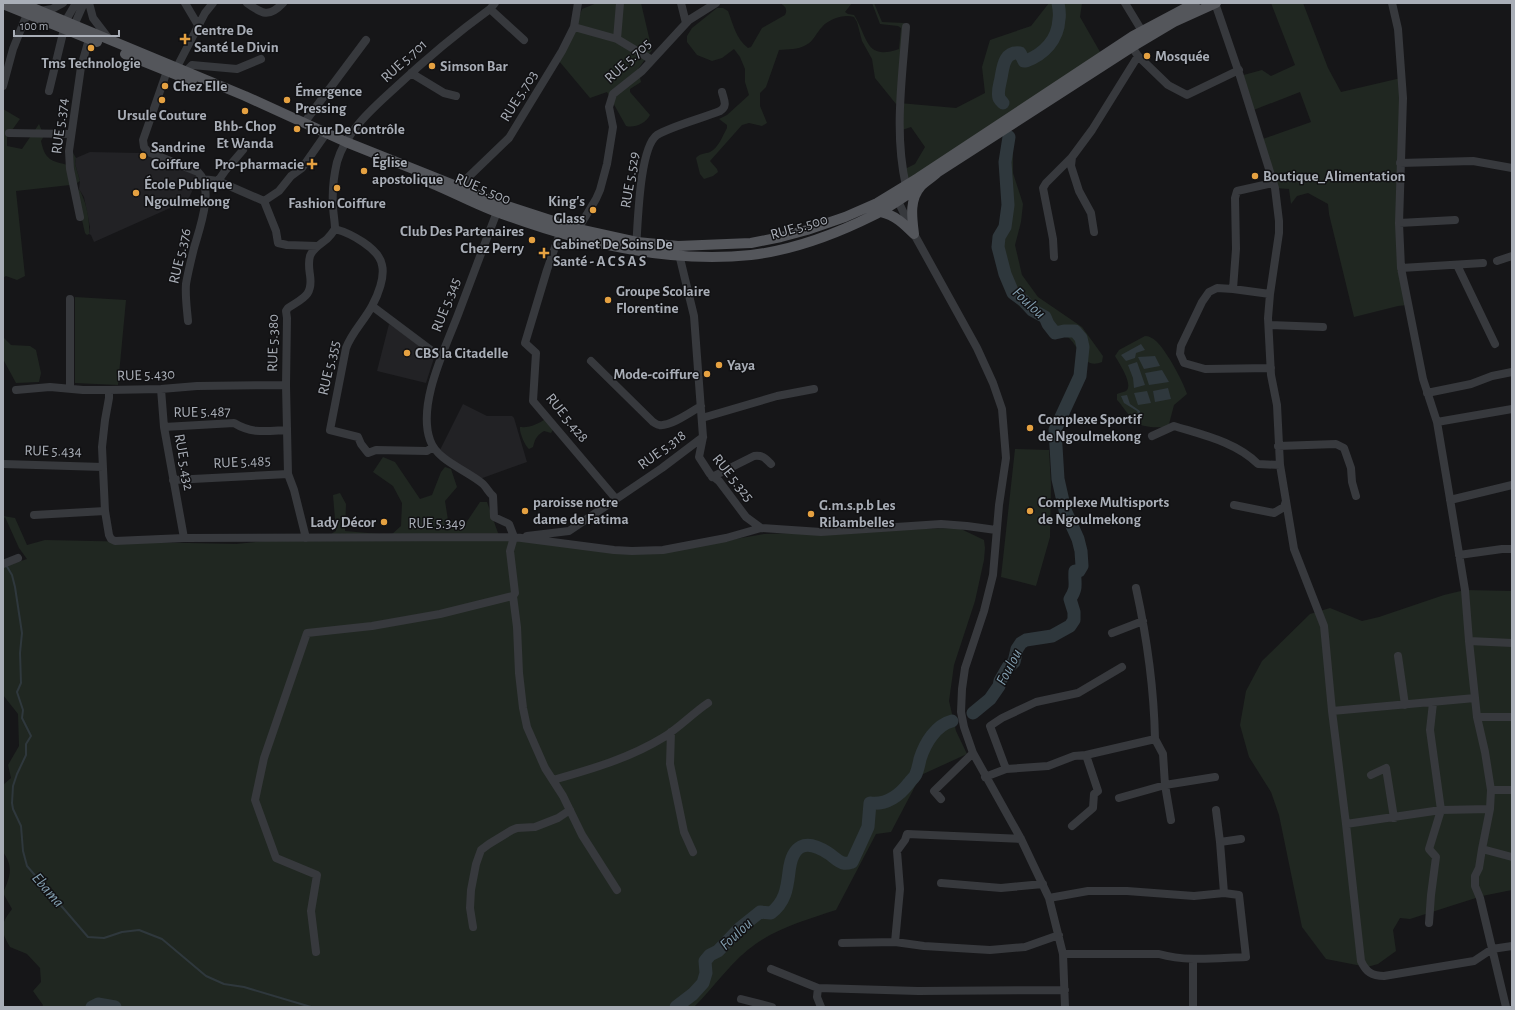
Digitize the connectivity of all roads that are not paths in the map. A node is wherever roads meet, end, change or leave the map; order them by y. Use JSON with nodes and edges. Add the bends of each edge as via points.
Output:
{"nodes":[{"id":1,"x":21,"y":3,"type":"edge"},
{"id":2,"x":63,"y":3,"type":"edge"},
{"id":3,"x":76,"y":3,"type":"edge"},
{"id":4,"x":84,"y":3,"type":"edge"},
{"id":5,"x":89,"y":3,"type":"edge"},
{"id":6,"x":185,"y":3,"type":"edge"},
{"id":7,"x":213,"y":3,"type":"edge"},
{"id":8,"x":247,"y":3,"type":"edge"},
{"id":9,"x":283,"y":3,"type":"edge"},
{"id":10,"x":578,"y":3,"type":"edge"},
{"id":11,"x":620,"y":3,"type":"edge"},
{"id":12,"x":681,"y":3,"type":"edge"},
{"id":13,"x":716,"y":3,"type":"edge"},
{"id":14,"x":1125,"y":3,"type":"edge"},
{"id":15,"x":1195,"y":3,"type":"edge"},
{"id":16,"x":1215,"y":3,"type":"edge"},
{"id":17,"x":1392,"y":3,"type":"edge"},
{"id":18,"x":3,"y":4,"type":"edge"},
{"id":19,"x":492,"y":6,"type":"edge"},
{"id":20,"x":40,"y":11,"type":"junction"},
{"id":21,"x":27,"y":14,"type":"junction"},
{"id":22,"x":686,"y":23,"type":"junction"},
{"id":23,"x":198,"y":24,"type":"junction"},
{"id":24,"x":67,"y":27,"type":"junction"},
{"id":25,"x":906,"y":27,"type":"dead end"},
{"id":26,"x":574,"y":28,"type":"junction"},
{"id":27,"x":1142,"y":31,"type":"junction"},
{"id":28,"x":89,"y":39,"type":"junction"},
{"id":29,"x":617,"y":39,"type":"junction"},
{"id":30,"x":110,"y":40,"type":"junction"},
{"id":31,"x":366,"y":40,"type":"dead end"},
{"id":32,"x":524,"y":40,"type":"dead end"},
{"id":33,"x":1132,"y":47,"type":"junction"},
{"id":34,"x":1138,"y":56,"type":"junction"},
{"id":35,"x":261,"y":59,"type":"dead end"},
{"id":36,"x":652,"y":60,"type":"junction"},
{"id":37,"x":181,"y":69,"type":"junction"},
{"id":38,"x":1239,"y":70,"type":"junction"},
{"id":39,"x":167,"y":71,"type":"junction"},
{"id":40,"x":411,"y":73,"type":"junction"},
{"id":41,"x":3,"y":86,"type":"edge"},
{"id":42,"x":49,"y":90,"type":"dead end"},
{"id":43,"x":722,"y":92,"type":"dead end"},
{"id":44,"x":456,"y":96,"type":"dead end"},
{"id":45,"x":304,"y":123,"type":"junction"},
{"id":46,"x":9,"y":133,"type":"dead end"},
{"id":47,"x":71,"y":134,"type":"junction"},
{"id":48,"x":323,"y":138,"type":"junction"},
{"id":49,"x":345,"y":144,"type":"junction"},
{"id":50,"x":243,"y":150,"type":"dead end"},
{"id":51,"x":1072,"y":157,"type":"junction"},
{"id":52,"x":1400,"y":163,"type":"junction"},
{"id":53,"x":1512,"y":168,"type":"edge"},
{"id":54,"x":203,"y":178,"type":"junction"},
{"id":55,"x":218,"y":182,"type":"junction"},
{"id":56,"x":919,"y":182,"type":"junction"},
{"id":57,"x":1273,"y":183,"type":"junction"},
{"id":58,"x":906,"y":186,"type":"junction"},
{"id":59,"x":458,"y":187,"type":"junction"},
{"id":60,"x":896,"y":197,"type":"junction"},
{"id":61,"x":264,"y":201,"type":"junction"},
{"id":62,"x":497,"y":212,"type":"junction"},
{"id":63,"x":881,"y":212,"type":"junction"},
{"id":64,"x":80,"y":217,"type":"dead end"},
{"id":65,"x":1455,"y":220,"type":"dead end"},
{"id":66,"x":1399,"y":223,"type":"junction"},
{"id":67,"x":335,"y":229,"type":"junction"},
{"id":68,"x":578,"y":229,"type":"junction"},
{"id":69,"x":1094,"y":232,"type":"dead end"},
{"id":70,"x":560,"y":233,"type":"junction"},
{"id":71,"x":914,"y":234,"type":"junction"},
{"id":72,"x":317,"y":246,"type":"junction"},
{"id":73,"x":636,"y":246,"type":"junction"},
{"id":74,"x":678,"y":251,"type":"junction"},
{"id":75,"x":1512,"y":256,"type":"edge"},
{"id":76,"x":1054,"y":257,"type":"dead end"},
{"id":77,"x":1497,"y":261,"type":"dead end"},
{"id":78,"x":1483,"y":263,"type":"dead end"},
{"id":79,"x":1457,"y":265,"type":"junction"},
{"id":80,"x":1401,"y":268,"type":"junction"},
{"id":81,"x":1233,"y":289,"type":"junction"},
{"id":82,"x":1270,"y":294,"type":"junction"},
{"id":83,"x":70,"y":299,"type":"dead end"},
{"id":84,"x":372,"y":306,"type":"junction"},
{"id":85,"x":188,"y":321,"type":"dead end"},
{"id":86,"x":1268,"y":325,"type":"junction"},
{"id":87,"x":1323,"y":327,"type":"dead end"},
{"id":88,"x":1495,"y":344,"type":"dead end"},
{"id":89,"x":440,"y":357,"type":"junction"},
{"id":90,"x":591,"y":361,"type":"dead end"},
{"id":91,"x":1271,"y":368,"type":"junction"},
{"id":92,"x":1512,"y":372,"type":"edge"},
{"id":93,"x":286,"y":385,"type":"junction"},
{"id":94,"x":70,"y":388,"type":"junction"},
{"id":95,"x":161,"y":389,"type":"junction"},
{"id":96,"x":814,"y":389,"type":"dead end"},
{"id":97,"x":16,"y":390,"type":"dead end"},
{"id":98,"x":109,"y":390,"type":"junction"},
{"id":99,"x":1427,"y":393,"type":"junction"},
{"id":100,"x":701,"y":406,"type":"junction"},
{"id":101,"x":1512,"y":408,"type":"edge"},
{"id":102,"x":702,"y":418,"type":"junction"},
{"id":103,"x":1437,"y":422,"type":"junction"},
{"id":104,"x":164,"y":427,"type":"junction"},
{"id":105,"x":287,"y":430,"type":"junction"},
{"id":106,"x":1152,"y":436,"type":"dead end"},
{"id":107,"x":704,"y":437,"type":"junction"},
{"id":108,"x":1278,"y":446,"type":"junction"},
{"id":109,"x":433,"y":447,"type":"junction"},
{"id":110,"x":3,"y":464,"type":"edge"},
{"id":111,"x":771,"y":464,"type":"dead end"},
{"id":112,"x":1280,"y":466,"type":"junction"},
{"id":113,"x":103,"y":467,"type":"junction"},
{"id":114,"x":288,"y":474,"type":"junction"},
{"id":115,"x":712,"y":477,"type":"junction"},
{"id":116,"x":173,"y":480,"type":"junction"},
{"id":117,"x":1512,"y":485,"type":"edge"},
{"id":118,"x":1356,"y":496,"type":"dead end"},
{"id":119,"x":616,"y":499,"type":"junction"},
{"id":120,"x":1450,"y":500,"type":"junction"},
{"id":121,"x":1286,"y":501,"type":"junction"},
{"id":122,"x":1234,"y":505,"type":"dead end"},
{"id":123,"x":105,"y":510,"type":"junction"},
{"id":124,"x":34,"y":515,"type":"dead end"},
{"id":125,"x":761,"y":528,"type":"junction"},
{"id":126,"x":996,"y":530,"type":"junction"},
{"id":127,"x":514,"y":537,"type":"junction"},
{"id":128,"x":184,"y":538,"type":"junction"},
{"id":129,"x":306,"y":538,"type":"junction"},
{"id":130,"x":111,"y":539,"type":"joint"},
{"id":131,"x":1512,"y":549,"type":"edge"},
{"id":132,"x":1459,"y":555,"type":"junction"},
{"id":133,"x":18,"y":558,"type":"dead end"},
{"id":134,"x":3,"y":564,"type":"edge"},
{"id":135,"x":1136,"y":588,"type":"dead end"},
{"id":136,"x":513,"y":596,"type":"junction"},
{"id":137,"x":1143,"y":621,"type":"junction"},
{"id":138,"x":1112,"y":633,"type":"dead end"},
{"id":139,"x":1469,"y":641,"type":"junction"},
{"id":140,"x":1512,"y":643,"type":"edge"},
{"id":141,"x":1398,"y":656,"type":"dead end"},
{"id":142,"x":1122,"y":667,"type":"dead end"},
{"id":143,"x":1475,"y":698,"type":"junction"},
{"id":144,"x":708,"y":703,"type":"dead end"},
{"id":145,"x":1433,"y":703,"type":"junction"},
{"id":146,"x":1405,"y":705,"type":"junction"},
{"id":147,"x":1332,"y":710,"type":"junction"},
{"id":148,"x":1477,"y":717,"type":"junction"},
{"id":149,"x":1512,"y":717,"type":"edge"},
{"id":150,"x":671,"y":732,"type":"junction"},
{"id":151,"x":1155,"y":739,"type":"junction"},
{"id":152,"x":973,"y":753,"type":"junction"},
{"id":153,"x":1086,"y":755,"type":"junction"},
{"id":154,"x":1006,"y":769,"type":"junction"},
{"id":155,"x":1371,"y":775,"type":"dead end"},
{"id":156,"x":985,"y":777,"type":"junction"},
{"id":157,"x":1215,"y":777,"type":"dead end"},
{"id":158,"x":553,"y":780,"type":"junction"},
{"id":159,"x":1165,"y":785,"type":"junction"},
{"id":160,"x":1491,"y":790,"type":"junction"},
{"id":161,"x":1512,"y":790,"type":"edge"},
{"id":162,"x":1119,"y":798,"type":"dead end"},
{"id":163,"x":941,"y":799,"type":"dead end"},
{"id":164,"x":1490,"y":809,"type":"junction"},
{"id":165,"x":570,"y":810,"type":"junction"},
{"id":166,"x":1216,"y":810,"type":"dead end"},
{"id":167,"x":1441,"y":810,"type":"junction"},
{"id":168,"x":1394,"y":818,"type":"junction"},
{"id":169,"x":1171,"y":820,"type":"dead end"},
{"id":170,"x":1346,"y":824,"type":"junction"},
{"id":171,"x":1072,"y":826,"type":"dead end"},
{"id":172,"x":1020,"y":839,"type":"junction"},
{"id":173,"x":1242,"y":839,"type":"dead end"},
{"id":174,"x":1220,"y":842,"type":"junction"},
{"id":175,"x":1482,"y":849,"type":"junction"},
{"id":176,"x":693,"y":852,"type":"dead end"},
{"id":177,"x":1512,"y":857,"type":"edge"},
{"id":178,"x":941,"y":883,"type":"dead end"},
{"id":179,"x":1043,"y":884,"type":"junction"},
{"id":180,"x":617,"y":890,"type":"dead end"},
{"id":181,"x":1224,"y":893,"type":"junction"},
{"id":182,"x":1050,"y":898,"type":"junction"},
{"id":183,"x":1428,"y":923,"type":"dead end"},
{"id":184,"x":473,"y":927,"type":"dead end"},
{"id":185,"x":1059,"y":935,"type":"junction"},
{"id":186,"x":895,"y":942,"type":"junction"},
{"id":187,"x":842,"y":943,"type":"dead end"},
{"id":188,"x":1512,"y":946,"type":"edge"},
{"id":189,"x":1492,"y":949,"type":"junction"},
{"id":190,"x":316,"y":952,"type":"dead end"},
{"id":191,"x":1063,"y":954,"type":"junction"},
{"id":192,"x":1194,"y":960,"type":"junction"},
{"id":193,"x":771,"y":969,"type":"dead end"},
{"id":194,"x":818,"y":988,"type":"junction"},
{"id":195,"x":1064,"y":990,"type":"junction"},
{"id":196,"x":741,"y":999,"type":"dead end"},
{"id":197,"x":772,"y":1007,"type":"edge"},
{"id":198,"x":821,"y":1007,"type":"edge"},
{"id":199,"x":1065,"y":1007,"type":"edge"},
{"id":200,"x":1193,"y":1007,"type":"edge"},
{"id":201,"x":1506,"y":1007,"type":"edge"}],
"edges":[{"from":1,"to":20,"type":"main road","name":"RUE 5.500"},
{"from":2,"to":20,"type":"street","via":[[52,9]]},
{"from":3,"to":24,"type":"street"},
{"from":4,"to":24,"type":"street"},
{"from":5,"to":30,"type":"street","via":[[93,18]]},
{"from":6,"to":23,"type":"street"},
{"from":7,"to":23,"type":"street"},
{"from":8,"to":9,"type":"street","via":[[263,13],[274,11]]},
{"from":10,"to":26,"type":"street","name":"RUE 5.703"},
{"from":11,"to":29,"type":"street"},
{"from":12,"to":22,"type":"street"},
{"from":13,"to":22,"type":"street","name":"RUE 5.705"},
{"from":14,"to":27,"type":"street"},
{"from":15,"to":27,"type":"main road"},
{"from":16,"to":33,"type":"main road","via":[[1174,22]]},
{"from":16,"to":38,"type":"street"},
{"from":17,"to":52,"type":"street","via":[[1398,29],[1403,98]]},
{"from":18,"to":21,"type":"main road","name":"RUE 5.500"},
{"from":19,"to":32,"type":"street"},
{"from":19,"to":40,"type":"street","name":"RUE 5.701"},
{"from":20,"to":24,"type":"main road","name":"RUE 5.500"},
{"from":21,"to":24,"type":"main road","name":"RUE 5.500"},
{"from":21,"to":41,"type":"street","via":[[13,49]]},
{"from":22,"to":36,"type":"street","name":"RUE 5.705"},
{"from":23,"to":37,"type":"street"},
{"from":24,"to":28,"type":"main road","name":"RUE 5.500"},
{"from":24,"to":30,"type":"main road","name":"RUE 5.500"},
{"from":24,"to":42,"type":"street"},
{"from":25,"to":58,"type":"street","via":[[900,117]]},
{"from":26,"to":29,"type":"street"},
{"from":26,"to":59,"type":"street","name":"RUE 5.703","via":[[509,138]]},
{"from":27,"to":56,"type":"main road"},
{"from":28,"to":39,"type":"main road","name":"RUE 5.500"},
{"from":28,"to":47,"type":"street","name":"RUE 5.374","via":[[81,67]]},
{"from":29,"to":36,"type":"street"},
{"from":30,"to":37,"type":"main road","name":"RUE 5.500"},
{"from":31,"to":45,"type":"street"},
{"from":33,"to":34,"type":"street"},
{"from":33,"to":56,"type":"main road","via":[[945,168]]},
{"from":34,"to":38,"type":"street","via":[[1168,85],[1187,95]]},
{"from":34,"to":51,"type":"street"},
{"from":35,"to":37,"type":"street","via":[[237,69],[192,65]]},
{"from":36,"to":68,"type":"street","name":"RUE 5.705","via":[[612,94],[609,107],[613,127],[607,164],[598,195]]},
{"from":37,"to":45,"type":"main road","name":"RUE 5.500"},
{"from":38,"to":57,"type":"street"},
{"from":39,"to":48,"type":"main road","name":"RUE 5.500"},
{"from":39,"to":54,"type":"street","via":[[143,140],[144,147],[148,152],[198,172]]},
{"from":40,"to":44,"type":"street","via":[[444,93]]},
{"from":40,"to":49,"type":"street","name":"RUE 5.701","via":[[361,121]]},
{"from":43,"to":73,"type":"street","name":"RUE 5.529","via":[[726,104],[720,112],[665,131],[652,141],[642,179]]},
{"from":45,"to":49,"type":"main road","name":"RUE 5.500"},
{"from":46,"to":47,"type":"street"},
{"from":47,"to":64,"type":"street","name":"RUE 5.374","via":[[70,169]]},
{"from":48,"to":49,"type":"main road","name":"RUE 5.500"},
{"from":48,"to":61,"type":"street","via":[[302,168],[279,191]]},
{"from":49,"to":59,"type":"main road","name":"RUE 5.500"},
{"from":49,"to":62,"type":"main road","name":"RUE 5.500"},
{"from":49,"to":67,"type":"street","via":[[335,170]]},
{"from":50,"to":55,"type":"street"},
{"from":51,"to":69,"type":"street","via":[[1079,191],[1091,213]]},
{"from":51,"to":76,"type":"street","via":[[1043,188]]},
{"from":52,"to":53,"type":"street","via":[[1473,161]]},
{"from":52,"to":66,"type":"street"},
{"from":54,"to":55,"type":"street"},
{"from":54,"to":85,"type":"street","name":"RUE 5.376","via":[[206,198],[204,217],[186,288]]},
{"from":55,"to":61,"type":"street"},
{"from":56,"to":58,"type":"main road","name":"RUE 5.500"},
{"from":56,"to":60,"type":"main road","name":"RUE 5.500"},
{"from":56,"to":71,"type":"main road","via":[[912,206]]},
{"from":57,"to":81,"type":"street","via":[[1237,191]]},
{"from":57,"to":82,"type":"street","via":[[1279,233]]},
{"from":58,"to":60,"type":"main road","name":"RUE 5.500"},
{"from":59,"to":68,"type":"main road","name":"RUE 5.500"},
{"from":60,"to":63,"type":"main road","name":"RUE 5.500"},
{"from":60,"to":71,"type":"street"},
{"from":60,"to":74,"type":"main road","name":"RUE 5.500","via":[[845,217],[781,237]]},
{"from":61,"to":72,"type":"street","via":[[278,243]]},
{"from":62,"to":70,"type":"main road","name":"RUE 5.500"},
{"from":62,"to":89,"type":"street","name":"RUE 5.345"},
{"from":63,"to":71,"type":"main road","via":[[898,218]]},
{"from":63,"to":74,"type":"main road","name":"RUE 5.500","via":[[846,229],[811,241],[752,255],[728,256]]},
{"from":65,"to":66,"type":"street"},
{"from":66,"to":80,"type":"street"},
{"from":67,"to":72,"type":"street","name":"RUE 5.380"},
{"from":67,"to":84,"type":"street","name":"RUE 5.355","via":[[364,242],[379,257],[382,264],[379,288]]},
{"from":68,"to":73,"type":"main road","name":"RUE 5.500"},
{"from":70,"to":73,"type":"main road","name":"RUE 5.500"},
{"from":70,"to":119,"type":"street","name":"RUE 5.428","via":[[525,343],[536,353],[533,401]]},
{"from":71,"to":126,"type":"street","via":[[977,348],[1002,409],[1006,458]]},
{"from":72,"to":93,"type":"street","name":"RUE 5.380","via":[[310,255],[308,265],[309,290],[305,297],[286,311]]},
{"from":73,"to":74,"type":"main road","name":"RUE 5.500"},
{"from":74,"to":100,"type":"street","name":"RUE 5.318","via":[[694,316]]},
{"from":75,"to":77,"type":"street"},
{"from":78,"to":79,"type":"street"},
{"from":79,"to":80,"type":"street"},
{"from":79,"to":88,"type":"street"},
{"from":80,"to":99,"type":"street","via":[[1422,379]]},
{"from":81,"to":82,"type":"street"},
{"from":81,"to":91,"type":"street","via":[[1217,288],[1209,292],[1181,346],[1182,359],[1184,363],[1205,369]]},
{"from":82,"to":86,"type":"street"},
{"from":83,"to":94,"type":"street"},
{"from":84,"to":89,"type":"street"},
{"from":84,"to":109,"type":"street","name":"RUE 5.355","via":[[346,348],[330,430],[358,437],[368,454],[376,450],[427,451]]},
{"from":86,"to":87,"type":"street"},
{"from":86,"to":91,"type":"street"},
{"from":89,"to":109,"type":"street","name":"RUE 5.345","via":[[428,403],[427,422]]},
{"from":90,"to":100,"type":"street","via":[[659,425],[677,420]]},
{"from":91,"to":108,"type":"street","via":[[1277,405]]},
{"from":92,"to":99,"type":"street"},
{"from":93,"to":95,"type":"street","name":"RUE 5.430"},
{"from":93,"to":105,"type":"street","name":"RUE 5.380"},
{"from":94,"to":97,"type":"street"},
{"from":94,"to":98,"type":"street"},
{"from":95,"to":98,"type":"street","name":"RUE 5.430"},
{"from":95,"to":104,"type":"street","name":"RUE 5.432"},
{"from":96,"to":102,"type":"street","via":[[778,396]]},
{"from":98,"to":113,"type":"street","name":"RUE 5.430","via":[[103,440]]},
{"from":99,"to":103,"type":"street"},
{"from":100,"to":102,"type":"street","name":"RUE 5.318"},
{"from":101,"to":103,"type":"street"},
{"from":102,"to":107,"type":"street","name":"RUE 5.318"},
{"from":103,"to":120,"type":"street"},
{"from":104,"to":105,"type":"street","name":"RUE 5.487","via":[[234,423],[253,431]]},
{"from":104,"to":116,"type":"street","name":"RUE 5.432"},
{"from":105,"to":114,"type":"street","name":"RUE 5.380"},
{"from":106,"to":112,"type":"street","via":[[1174,426],[1222,441],[1250,456],[1258,464]]},
{"from":107,"to":115,"type":"street","name":"RUE 5.325","via":[[699,457]]},
{"from":107,"to":119,"type":"street","name":"RUE 5.318"},
{"from":108,"to":112,"type":"street"},
{"from":108,"to":118,"type":"street","via":[[1336,444],[1344,448]]},
{"from":109,"to":127,"type":"street","via":[[438,454],[484,485],[493,496],[494,517],[509,524]]},
{"from":110,"to":113,"type":"street","name":"RUE 5.434"},
{"from":111,"to":115,"type":"street","via":[[764,457],[754,456]]},
{"from":112,"to":121,"type":"street"},
{"from":113,"to":123,"type":"street","name":"RUE 5.430"},
{"from":114,"to":116,"type":"street","name":"RUE 5.485"},
{"from":114,"to":129,"type":"street","name":"RUE 5.380"},
{"from":115,"to":125,"type":"street","name":"RUE 5.325","via":[[719,481],[746,516]]},
{"from":116,"to":128,"type":"street","name":"RUE 5.432"},
{"from":117,"to":120,"type":"street"},
{"from":119,"to":127,"type":"street","name":"RUE 5.318","via":[[569,530]]},
{"from":120,"to":132,"type":"street"},
{"from":121,"to":122,"type":"street","via":[[1284,507],[1274,512]]},
{"from":121,"to":147,"type":"street","via":[[1294,549],[1324,626]]},
{"from":123,"to":124,"type":"street"},
{"from":123,"to":130,"type":"street","name":"RUE 5.430"},
{"from":125,"to":126,"type":"street","name":"RUE 5.349","via":[[821,532],[941,524]]},
{"from":125,"to":127,"type":"street","name":"RUE 5.349","via":[[726,538],[663,550],[614,550]]},
{"from":126,"to":152,"type":"street","via":[[993,575],[965,668],[962,689],[961,712]]},
{"from":127,"to":129,"type":"street","name":"RUE 5.349"},
{"from":127,"to":136,"type":"street","via":[[510,551],[515,593]]},
{"from":128,"to":129,"type":"street","name":"RUE 5.349"},
{"from":128,"to":130,"type":"street","name":"RUE 5.349","via":[[115,541]]},
{"from":131,"to":132,"type":"street"},
{"from":132,"to":139,"type":"street","via":[[1466,590]]},
{"from":133,"to":134,"type":"street"},
{"from":135,"to":137,"type":"street"},
{"from":136,"to":158,"type":"street","via":[[519,673],[527,727]]},
{"from":136,"to":190,"type":"street","via":[[433,616],[307,633],[264,758],[255,800],[276,858],[317,875],[311,911]]},
{"from":137,"to":138,"type":"street"},
{"from":137,"to":151,"type":"street"},
{"from":139,"to":140,"type":"street"},
{"from":139,"to":143,"type":"street"},
{"from":141,"to":146,"type":"street"},
{"from":142,"to":154,"type":"street","via":[[1078,693],[1036,702],[990,726]]},
{"from":143,"to":145,"type":"street"},
{"from":143,"to":148,"type":"street"},
{"from":144,"to":150,"type":"street"},
{"from":145,"to":146,"type":"street"},
{"from":145,"to":167,"type":"street","via":[[1430,730]]},
{"from":146,"to":147,"type":"street"},
{"from":147,"to":170,"type":"street"},
{"from":148,"to":149,"type":"street"},
{"from":148,"to":160,"type":"street"},
{"from":150,"to":158,"type":"street","via":[[624,757]]},
{"from":150,"to":176,"type":"street","via":[[670,764],[684,832]]},
{"from":151,"to":153,"type":"street"},
{"from":151,"to":159,"type":"street","via":[[1164,754]]},
{"from":152,"to":156,"type":"street"},
{"from":152,"to":163,"type":"street","via":[[934,791]]},
{"from":153,"to":154,"type":"street","via":[[1074,756],[1048,766]]},
{"from":153,"to":171,"type":"street","via":[[1098,791],[1094,794],[1093,808]]},
{"from":154,"to":156,"type":"street"},
{"from":155,"to":168,"type":"street","via":[[1386,768]]},
{"from":156,"to":172,"type":"street"},
{"from":157,"to":159,"type":"street"},
{"from":158,"to":165,"type":"street"},
{"from":159,"to":162,"type":"street"},
{"from":159,"to":169,"type":"street"},
{"from":160,"to":161,"type":"street"},
{"from":160,"to":164,"type":"street"},
{"from":164,"to":167,"type":"street"},
{"from":164,"to":175,"type":"street"},
{"from":165,"to":180,"type":"street","via":[[582,835]]},
{"from":165,"to":184,"type":"street","via":[[535,827],[512,830],[481,850],[471,890]]},
{"from":166,"to":174,"type":"street"},
{"from":167,"to":168,"type":"street"},
{"from":167,"to":183,"type":"street","via":[[1429,849],[1436,857]]},
{"from":168,"to":170,"type":"street"},
{"from":170,"to":189,"type":"street","via":[[1364,969],[1375,976],[1422,970],[1474,960]]},
{"from":172,"to":179,"type":"street"},
{"from":172,"to":186,"type":"street","via":[[907,834],[897,851],[900,889]]},
{"from":173,"to":174,"type":"street"},
{"from":174,"to":181,"type":"street"},
{"from":175,"to":177,"type":"street"},
{"from":175,"to":189,"type":"street","via":[[1475,876],[1476,886]]},
{"from":178,"to":179,"type":"street","via":[[1001,888]]},
{"from":179,"to":182,"type":"street"},
{"from":181,"to":182,"type":"street","via":[[1194,896],[1088,891]]},
{"from":181,"to":192,"type":"street","via":[[1239,895],[1246,957]]},
{"from":182,"to":185,"type":"street"},
{"from":185,"to":186,"type":"street","via":[[1026,947],[990,950]]},
{"from":185,"to":191,"type":"street"},
{"from":186,"to":187,"type":"street"},
{"from":188,"to":189,"type":"street"},
{"from":189,"to":201,"type":"street"},
{"from":191,"to":192,"type":"street","via":[[1159,954]]},
{"from":191,"to":195,"type":"street"},
{"from":192,"to":200,"type":"street"},
{"from":193,"to":194,"type":"street"},
{"from":194,"to":195,"type":"street","via":[[918,991]]},
{"from":194,"to":198,"type":"street","via":[[817,997]]},
{"from":195,"to":199,"type":"street"},
{"from":196,"to":197,"type":"street"}]}
